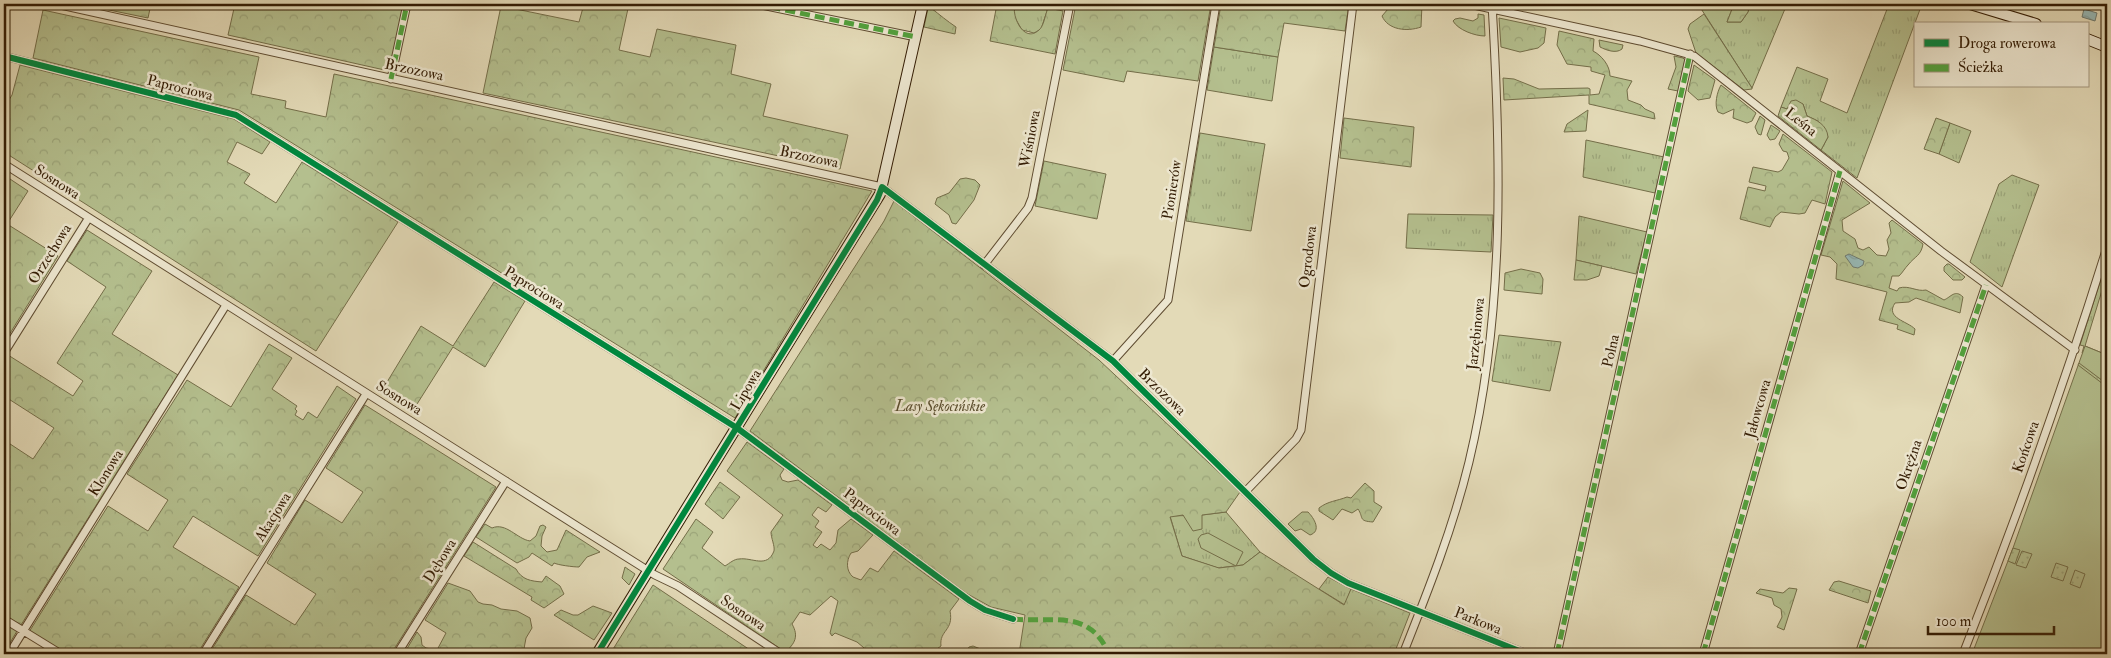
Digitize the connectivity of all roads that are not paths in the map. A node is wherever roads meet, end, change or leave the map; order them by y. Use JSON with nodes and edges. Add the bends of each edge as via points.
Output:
{"nodes":[{"id":1,"x":56,"y":4,"type":"edge"},
{"id":2,"x":407,"y":4,"type":"edge"},
{"id":3,"x":756,"y":4,"type":"edge"},
{"id":4,"x":923,"y":4,"type":"edge"},
{"id":5,"x":1070,"y":4,"type":"edge"},
{"id":6,"x":1216,"y":4,"type":"edge"},
{"id":7,"x":1353,"y":4,"type":"edge"},
{"id":8,"x":1470,"y":4,"type":"edge"},
{"id":9,"x":1970,"y":4,"type":"edge"},
{"id":10,"x":2100,"y":4,"type":"edge"},
{"id":11,"x":1492,"y":6,"type":"edge"},
{"id":12,"x":2107,"y":9,"type":"edge"},
{"id":13,"x":2029,"y":22,"type":"edge"},
{"id":14,"x":916,"y":37,"type":"junction"},
{"id":15,"x":2088,"y":40,"type":"edge"},
{"id":16,"x":2107,"y":47,"type":"edge"},
{"id":17,"x":1690,"y":54,"type":"junction"},
{"id":18,"x":4,"y":56,"type":"edge"},
{"id":19,"x":391,"y":79,"type":"junction"},
{"id":20,"x":4,"y":164,"type":"edge"},
{"id":21,"x":1840,"y":171,"type":"junction"},
{"id":22,"x":882,"y":187,"type":"junction"},
{"id":23,"x":88,"y":219,"type":"junction"},
{"id":24,"x":2107,"y":247,"type":"edge"},
{"id":25,"x":984,"y":265,"type":"junction"},
{"id":26,"x":1986,"y":285,"type":"junction"},
{"id":27,"x":226,"y":305,"type":"junction"},
{"id":28,"x":2074,"y":350,"type":"junction"},
{"id":29,"x":4,"y":353,"type":"edge"},
{"id":30,"x":1112,"y":361,"type":"junction"},
{"id":31,"x":366,"y":394,"type":"junction"},
{"id":32,"x":737,"y":428,"type":"junction"},
{"id":33,"x":506,"y":482,"type":"junction"},
{"id":34,"x":1245,"y":492,"type":"junction"},
{"id":35,"x":649,"y":571,"type":"junction"},
{"id":36,"x":1420,"y":612,"type":"junction"},
{"id":37,"x":4,"y":619,"type":"edge"},
{"id":38,"x":1013,"y":619,"type":"dead end"},
{"id":39,"x":23,"y":631,"type":"junction"},
{"id":40,"x":9,"y":654,"type":"edge"},
{"id":41,"x":60,"y":654,"type":"edge"},
{"id":42,"x":202,"y":654,"type":"edge"},
{"id":43,"x":397,"y":654,"type":"edge"},
{"id":44,"x":597,"y":654,"type":"edge"},
{"id":45,"x":781,"y":654,"type":"edge"},
{"id":46,"x":1403,"y":654,"type":"edge"},
{"id":47,"x":1527,"y":654,"type":"edge"},
{"id":48,"x":1556,"y":654,"type":"edge"},
{"id":49,"x":1703,"y":654,"type":"edge"},
{"id":50,"x":1859,"y":654,"type":"edge"},
{"id":51,"x":1964,"y":654,"type":"edge"}],
"edges":[{"from":1,"to":19,"type":"street","name":"Brzozowa"},
{"from":2,"to":19,"type":"street"},
{"from":3,"to":14,"type":"street"},
{"from":4,"to":14,"type":"street","name":"Lipowa"},
{"from":5,"to":25,"type":"street","name":"Wiśniowa","via":[[1032,198],[1028,208]]},
{"from":6,"to":30,"type":"street","name":"Pionierów","via":[[1168,300]]},
{"from":7,"to":34,"type":"street","name":"Ogrodowa","via":[[1301,430]]},
{"from":8,"to":11,"type":"street","name":"Leśna"},
{"from":9,"to":13,"type":"street"},
{"from":10,"to":12,"type":"street"},
{"from":11,"to":17,"type":"street","name":"Leśna"},
{"from":11,"to":36,"type":"street","name":"Jarzębinowa","via":[[1498,246],[1488,356],[1469,461]]},
{"from":14,"to":22,"type":"street","name":"Lipowa"},
{"from":15,"to":16,"type":"street"},
{"from":17,"to":21,"type":"street","name":"Leśna"},
{"from":17,"to":48,"type":"street","name":"Polna"},
{"from":18,"to":32,"type":"street","name":"Paprociowa","via":[[236,115]]},
{"from":19,"to":22,"type":"street","name":"Brzozowa"},
{"from":20,"to":23,"type":"street","name":"Sosnowa"},
{"from":21,"to":26,"type":"street","name":"Leśna"},
{"from":21,"to":49,"type":"street","name":"Jałowcowa"},
{"from":22,"to":25,"type":"street","name":"Brzozowa"},
{"from":22,"to":32,"type":"street","name":"Lipowa"},
{"from":23,"to":27,"type":"street","name":"Sosnowa"},
{"from":23,"to":29,"type":"street","name":"Orzechowa"},
{"from":24,"to":28,"type":"street","name":"Końcowa"},
{"from":25,"to":30,"type":"street","name":"Brzozowa"},
{"from":26,"to":28,"type":"street","name":"Leśna"},
{"from":26,"to":50,"type":"street","name":"Okrężna"},
{"from":27,"to":31,"type":"street","name":"Sosnowa"},
{"from":27,"to":39,"type":"street","name":"Klonowa"},
{"from":28,"to":51,"type":"street","name":"Końcowa"},
{"from":30,"to":34,"type":"street","name":"Brzozowa"},
{"from":31,"to":33,"type":"street","name":"Sosnowa"},
{"from":31,"to":42,"type":"street","name":"Akacjowa"},
{"from":32,"to":35,"type":"street","name":"Lipowa"},
{"from":32,"to":38,"type":"street","name":"Paprociowa","via":[[970,601],[985,610]]},
{"from":33,"to":35,"type":"street","name":"Sosnowa"},
{"from":33,"to":43,"type":"street","name":"Dębowa"},
{"from":34,"to":36,"type":"street","name":"Brzozowa","via":[[1331,574]]},
{"from":35,"to":44,"type":"street","name":"Lipowa"},
{"from":35,"to":45,"type":"street","name":"Sosnowa","via":[[678,586]]},
{"from":36,"to":46,"type":"street","name":"Jarzębinowa"},
{"from":36,"to":47,"type":"street","name":"Parkowa"},
{"from":37,"to":39,"type":"street"},
{"from":39,"to":40,"type":"street","name":"Klonowa"},
{"from":39,"to":41,"type":"street"}]}
